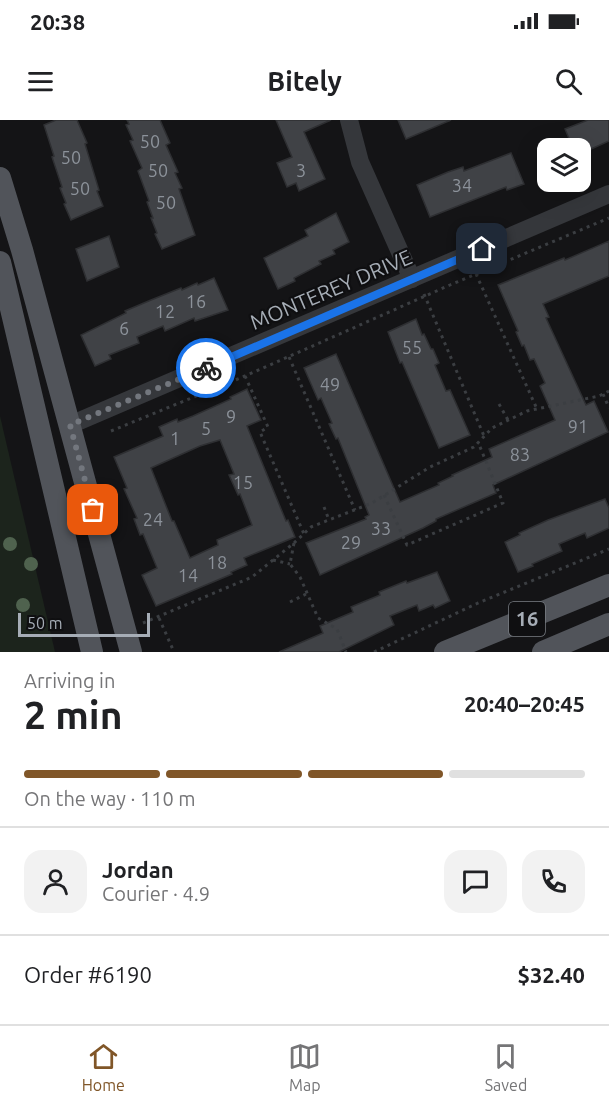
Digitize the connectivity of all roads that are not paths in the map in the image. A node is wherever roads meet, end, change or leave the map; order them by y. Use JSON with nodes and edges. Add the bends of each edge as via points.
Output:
{"nodes":[{"id":1,"x":349,"y":120,"type":"edge"},
{"id":2,"x":0,"y":178,"type":"edge"},
{"id":3,"x":609,"y":194,"type":"edge"},
{"id":4,"x":0,"y":262,"type":"edge"},
{"id":5,"x":415,"y":278,"type":"junction"},
{"id":6,"x":70,"y":425,"type":"junction"},
{"id":7,"x":609,"y":585,"type":"edge"},
{"id":8,"x":609,"y":624,"type":"edge"},
{"id":9,"x":92,"y":652,"type":"edge"},
{"id":10,"x":131,"y":652,"type":"edge"},
{"id":11,"x":445,"y":652,"type":"edge"},
{"id":12,"x":543,"y":652,"type":"edge"}],
"edges":[{"from":1,"to":5,"type":"street","via":[[360,162]]},
{"from":2,"to":6,"type":"main road"},
{"from":3,"to":5,"type":"street","name":"MONTEREY DRIVE"},
{"from":4,"to":9,"type":"main road"},
{"from":5,"to":6,"type":"street","name":"MONTEREY DRIVE"},
{"from":6,"to":10,"type":"main road"},
{"from":7,"to":11,"type":"main road","number":"16"},
{"from":8,"to":12,"type":"main road","number":"16"}]}
